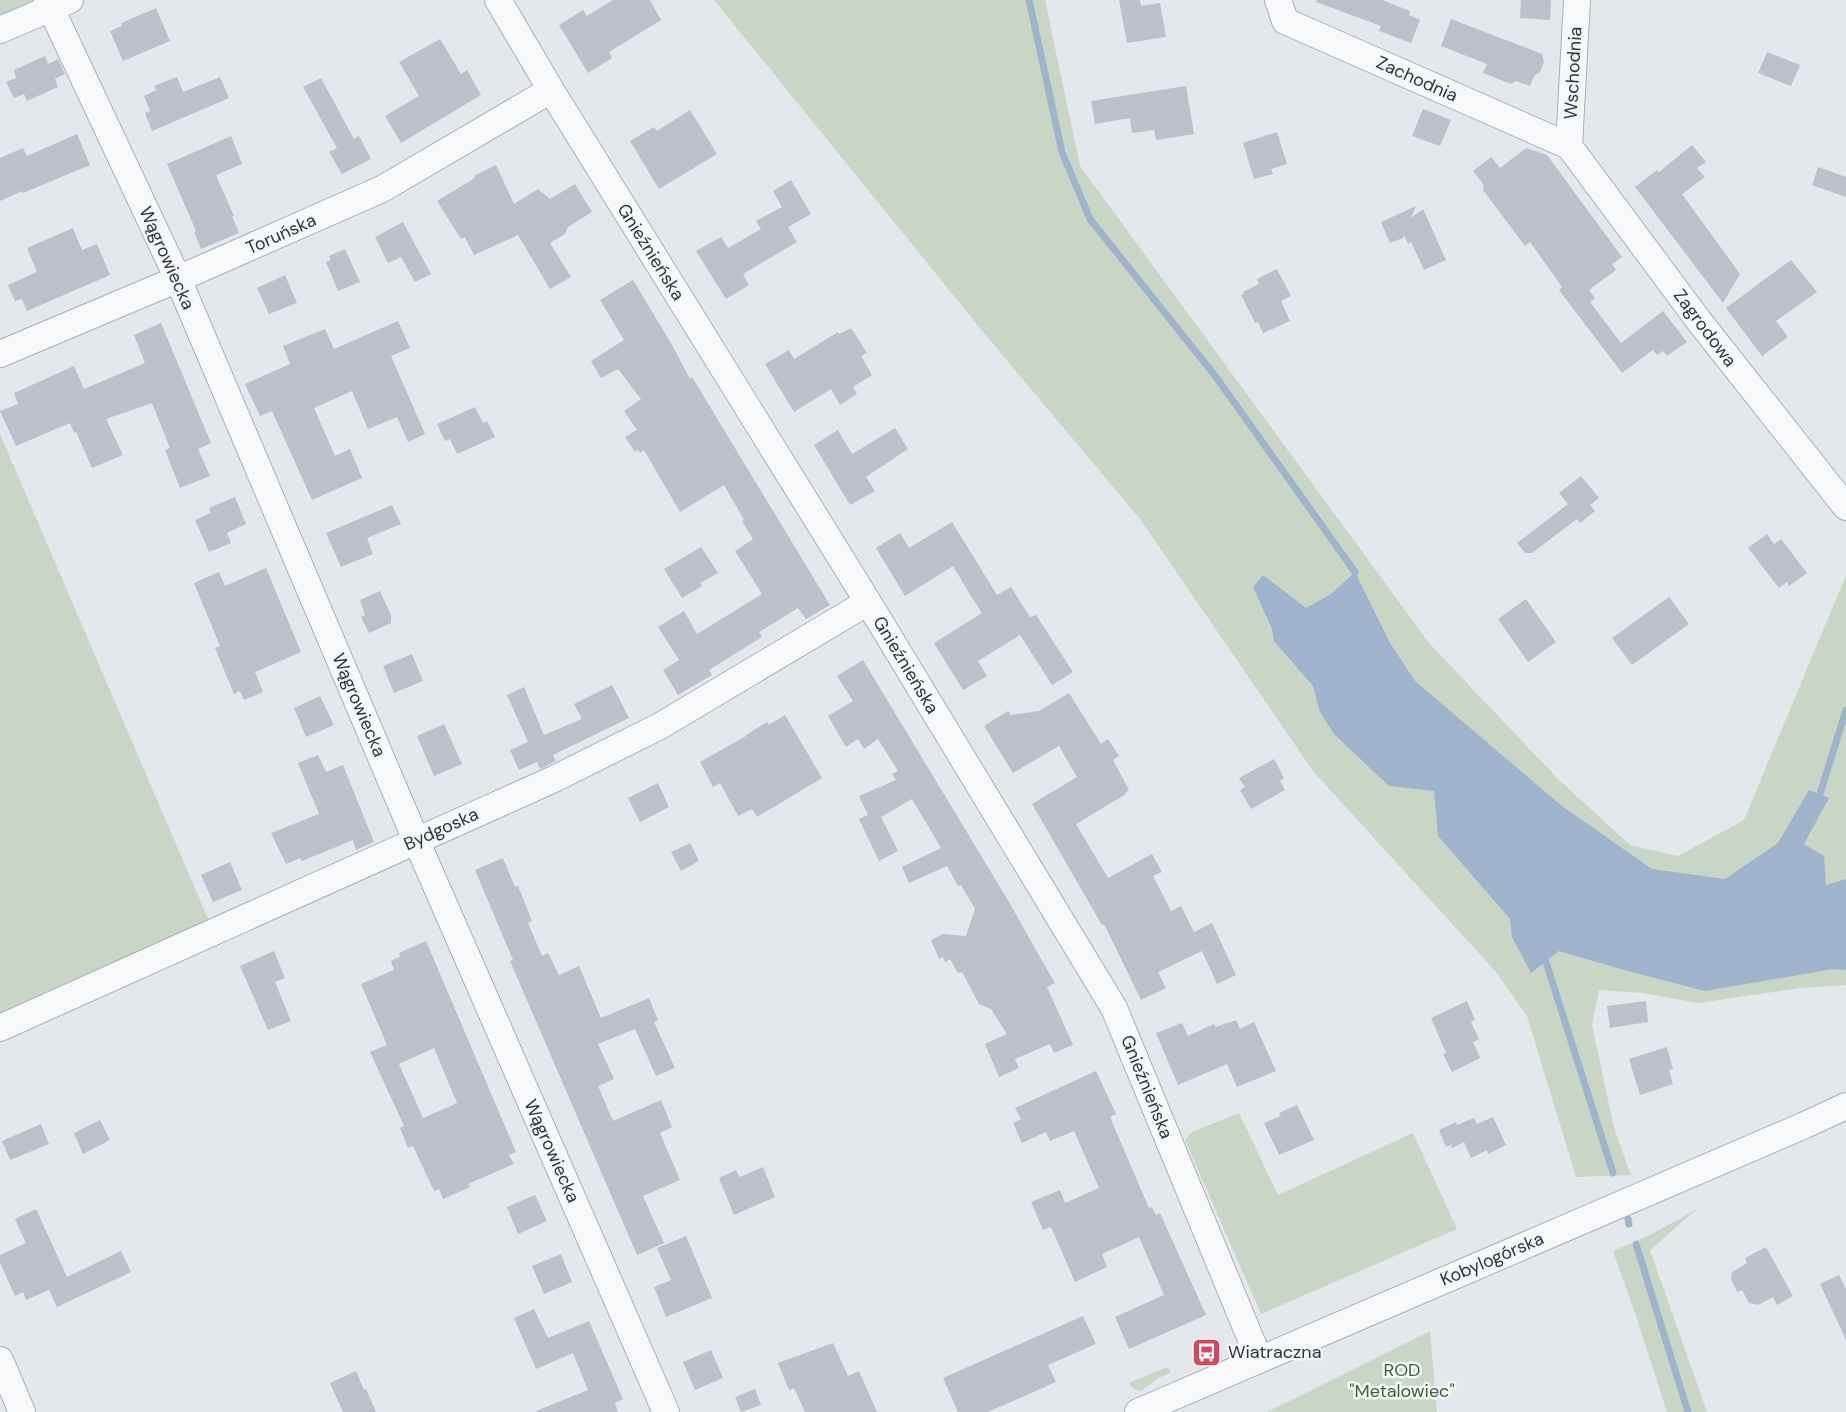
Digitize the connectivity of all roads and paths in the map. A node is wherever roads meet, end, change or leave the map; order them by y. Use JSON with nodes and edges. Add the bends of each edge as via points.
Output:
{"nodes":[{"id":1,"x":498,"y":0,"type":"edge"},
{"id":2,"x":1278,"y":0,"type":"edge"},
{"id":3,"x":1577,"y":0,"type":"edge"},
{"id":4,"x":56,"y":3,"type":"edge"},
{"id":5,"x":0,"y":30,"type":"edge"},
{"id":6,"x":551,"y":90,"type":"junction"},
{"id":7,"x":1569,"y":146,"type":"junction"},
{"id":8,"x":178,"y":279,"type":"junction"},
{"id":9,"x":0,"y":354,"type":"edge"},
{"id":10,"x":1846,"y":507,"type":"edge"},
{"id":11,"x":868,"y":602,"type":"junction"},
{"id":12,"x":416,"y":840,"type":"junction"},
{"id":13,"x":0,"y":1028,"type":"edge"},
{"id":14,"x":1846,"y":1106,"type":"edge"},
{"id":15,"x":1259,"y":1359,"type":"junction"},
{"id":16,"x":0,"y":1360,"type":"edge"},
{"id":17,"x":22,"y":1412,"type":"edge"},
{"id":18,"x":666,"y":1412,"type":"edge"},
{"id":19,"x":1138,"y":1412,"type":"edge"}],
"edges":[{"from":1,"to":6,"type":"street","name":"Gnieźnieńska"},
{"from":2,"to":7,"type":"street","name":"Zachodnia","via":[[1285,21]]},
{"from":3,"to":7,"type":"street","name":"Wschodnia"},
{"from":4,"to":5,"type":"street"},
{"from":4,"to":8,"type":"street","name":"Wągrowiecka"},
{"from":6,"to":8,"type":"street","name":"Toruńska","via":[[382,189]]},
{"from":6,"to":11,"type":"street","name":"Gnieźnieńska"},
{"from":7,"to":10,"type":"street","name":"Zagrodowa","via":[[1699,321]]},
{"from":8,"to":9,"type":"street","name":"Toruńska"},
{"from":8,"to":12,"type":"street","name":"Wągrowiecka"},
{"from":11,"to":12,"type":"street","name":"Bydgoska","via":[[660,726],[554,779]]},
{"from":11,"to":15,"type":"street","name":"Gnieźnieńska","via":[[1114,1008]]},
{"from":12,"to":13,"type":"street","name":"Bydgoska"},
{"from":12,"to":18,"type":"street","name":"Wągrowiecka"},
{"from":14,"to":15,"type":"street","name":"Kobylogórska"},
{"from":15,"to":19,"type":"street","name":"Kobylogórska"},
{"from":16,"to":17,"type":"street"}]}
